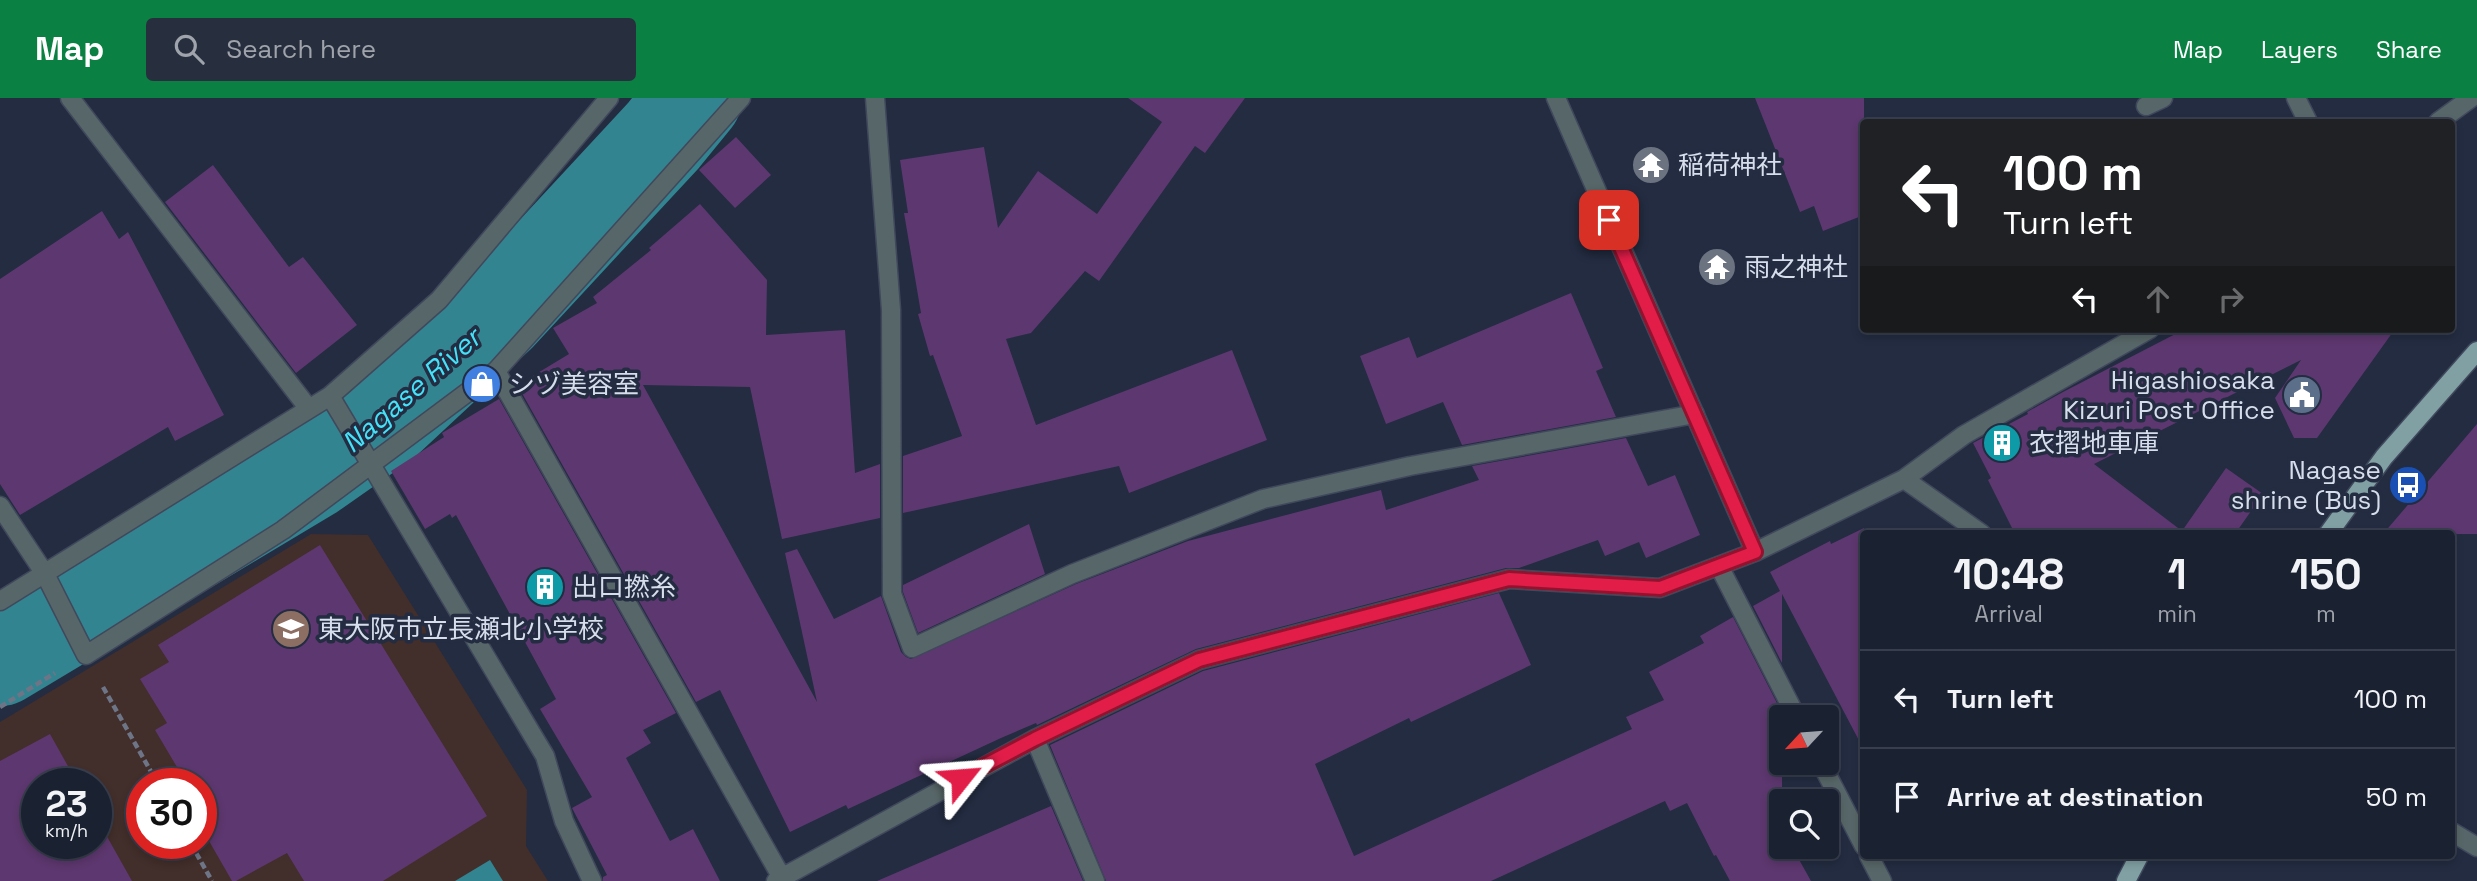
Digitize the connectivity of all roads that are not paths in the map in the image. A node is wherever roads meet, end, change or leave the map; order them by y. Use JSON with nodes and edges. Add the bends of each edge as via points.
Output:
{"nodes":[{"id":1,"x":70,"y":98,"type":"edge"},
{"id":2,"x":610,"y":98,"type":"edge"},
{"id":3,"x":741,"y":98,"type":"edge"},
{"id":4,"x":875,"y":98,"type":"edge"},
{"id":5,"x":1556,"y":98,"type":"edge"},
{"id":6,"x":2163,"y":98,"type":"edge"},
{"id":7,"x":2296,"y":98,"type":"edge"},
{"id":8,"x":2471,"y":98,"type":"edge"},
{"id":9,"x":2146,"y":106,"type":"dead end"},
{"id":10,"x":2306,"y":119,"type":"edge"},
{"id":11,"x":2442,"y":119,"type":"edge"},
{"id":12,"x":2143,"y":333,"type":"edge"},
{"id":13,"x":2477,"y":351,"type":"edge"},
{"id":14,"x":496,"y":372,"type":"junction"},
{"id":15,"x":334,"y":403,"type":"junction"},
{"id":16,"x":309,"y":409,"type":"junction"},
{"id":17,"x":1695,"y":414,"type":"junction"},
{"id":18,"x":366,"y":457,"type":"junction"},
{"id":19,"x":1904,"y":479,"type":"junction"},
{"id":20,"x":0,"y":506,"type":"edge"},
{"id":21,"x":1976,"y":530,"type":"edge"},
{"id":22,"x":2331,"y":530,"type":"edge"},
{"id":23,"x":1755,"y":552,"type":"junction"},
{"id":24,"x":1719,"y":566,"type":"junction"},
{"id":25,"x":45,"y":574,"type":"junction"},
{"id":26,"x":0,"y":601,"type":"edge"},
{"id":27,"x":1790,"y":705,"type":"edge"},
{"id":28,"x":1035,"y":739,"type":"junction"},
{"id":29,"x":1827,"y":775,"type":"edge"},
{"id":30,"x":2455,"y":834,"type":"edge"},
{"id":31,"x":1860,"y":838,"type":"edge"},
{"id":32,"x":2477,"y":847,"type":"edge"},
{"id":33,"x":1871,"y":859,"type":"edge"},
{"id":34,"x":2137,"y":859,"type":"edge"},
{"id":35,"x":779,"y":879,"type":"edge"},
{"id":36,"x":592,"y":881,"type":"edge"},
{"id":37,"x":1095,"y":881,"type":"edge"},
{"id":38,"x":1882,"y":881,"type":"edge"},
{"id":39,"x":2126,"y":881,"type":"edge"}],
"edges":[{"from":1,"to":16,"type":"street"},
{"from":2,"to":15,"type":"street","via":[[439,300]]},
{"from":3,"to":14,"type":"street"},
{"from":4,"to":17,"type":"street","via":[[891,310],[892,594],[912,648],[1072,574],[1263,499],[1410,466]]},
{"from":5,"to":17,"type":"street"},
{"from":6,"to":9,"type":"street"},
{"from":7,"to":10,"type":"street"},
{"from":8,"to":11,"type":"street"},
{"from":12,"to":19,"type":"street","via":[[1964,435]]},
{"from":13,"to":22,"type":"main road","via":[[2384,457]]},
{"from":14,"to":18,"type":"street"},
{"from":14,"to":35,"type":"street"},
{"from":15,"to":16,"type":"street"},
{"from":15,"to":18,"type":"street"},
{"from":16,"to":25,"type":"street"},
{"from":17,"to":23,"type":"street"},
{"from":18,"to":25,"type":"street","via":[[283,530],[86,655]]},
{"from":18,"to":36,"type":"street","via":[[545,756],[564,821]]},
{"from":19,"to":21,"type":"street"},
{"from":19,"to":23,"type":"street"},
{"from":20,"to":25,"type":"street"},
{"from":23,"to":24,"type":"street"},
{"from":24,"to":27,"type":"street"},
{"from":24,"to":28,"type":"street","via":[[1660,588],[1509,579],[1199,660]]},
{"from":25,"to":26,"type":"street"},
{"from":28,"to":35,"type":"street"},
{"from":28,"to":37,"type":"street"},
{"from":29,"to":31,"type":"street"},
{"from":30,"to":32,"type":"street"},
{"from":33,"to":38,"type":"street"},
{"from":34,"to":39,"type":"main road"}]}
